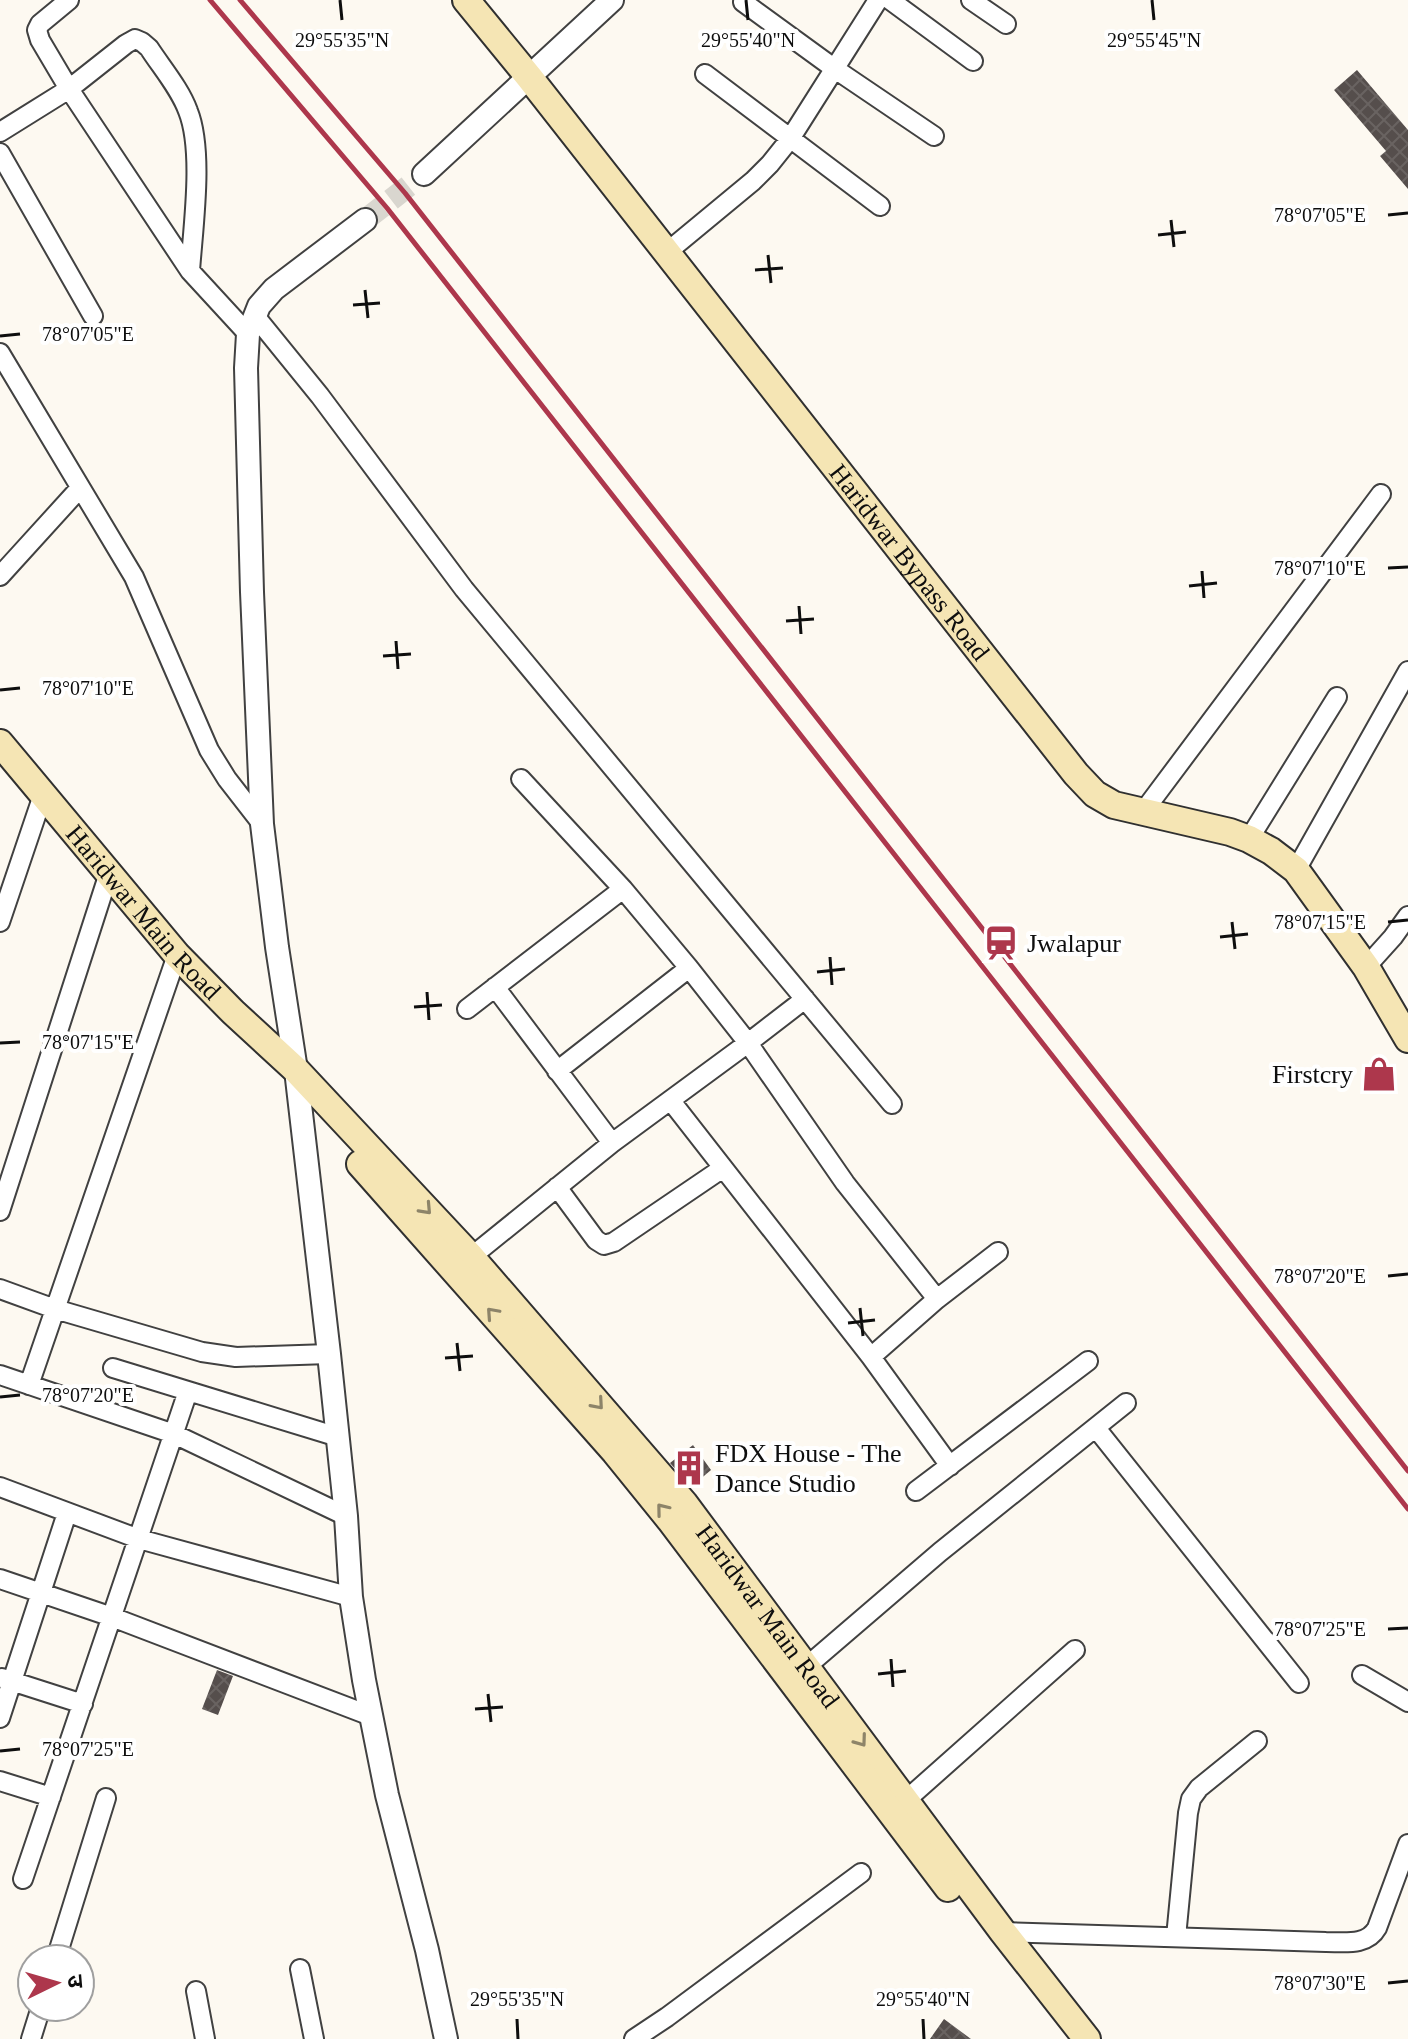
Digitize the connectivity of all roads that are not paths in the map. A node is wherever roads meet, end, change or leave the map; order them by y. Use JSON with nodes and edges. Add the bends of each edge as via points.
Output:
{"nodes":[{"id":1,"x":466,"y":0,"type":"edge"},
{"id":2,"x":612,"y":0,"type":"edge"},
{"id":3,"x":878,"y":0,"type":"edge"},
{"id":4,"x":890,"y":0,"type":"edge"},
{"id":5,"x":971,"y":0,"type":"edge"},
{"id":6,"x":62,"y":2,"type":"edge"},
{"id":7,"x":743,"y":2,"type":"edge"},
{"id":8,"x":1006,"y":24,"type":"dead end"},
{"id":9,"x":973,"y":61,"type":"dead end"},
{"id":10,"x":835,"y":69,"type":"junction"},
{"id":11,"x":705,"y":74,"type":"dead end"},
{"id":12,"x":529,"y":77,"type":"junction"},
{"id":13,"x":69,"y":89,"type":"junction"},
{"id":14,"x":0,"y":132,"type":"edge"},
{"id":15,"x":934,"y":136,"type":"dead end"},
{"id":16,"x":790,"y":139,"type":"junction"},
{"id":17,"x":0,"y":153,"type":"edge"},
{"id":18,"x":424,"y":174,"type":"tunnel mouth"},
{"id":19,"x":880,"y":206,"type":"dead end"},
{"id":20,"x":365,"y":220,"type":"tunnel mouth"},
{"id":21,"x":666,"y":253,"type":"junction"},
{"id":22,"x":190,"y":271,"type":"junction"},
{"id":23,"x":93,"y":316,"type":"dead end"},
{"id":24,"x":251,"y":325,"type":"junction"},
{"id":25,"x":0,"y":353,"type":"edge"},
{"id":26,"x":80,"y":488,"type":"junction"},
{"id":27,"x":1381,"y":494,"type":"dead end"},
{"id":28,"x":0,"y":576,"type":"edge"},
{"id":29,"x":1408,"y":671,"type":"edge"},
{"id":30,"x":1337,"y":697,"type":"dead end"},
{"id":31,"x":0,"y":743,"type":"edge"},
{"id":32,"x":521,"y":779,"type":"dead end"},
{"id":33,"x":43,"y":795,"type":"junction"},
{"id":34,"x":1143,"y":812,"type":"junction"},
{"id":35,"x":262,"y":824,"type":"junction"},
{"id":36,"x":1249,"y":839,"type":"junction"},
{"id":37,"x":1296,"y":870,"type":"junction"},
{"id":38,"x":109,"y":873,"type":"junction"},
{"id":39,"x":623,"y":889,"type":"junction"},
{"id":40,"x":1408,"y":916,"type":"edge"},
{"id":41,"x":0,"y":922,"type":"edge"},
{"id":42,"x":177,"y":955,"type":"junction"},
{"id":43,"x":1366,"y":967,"type":"junction"},
{"id":44,"x":689,"y":968,"type":"junction"},
{"id":45,"x":495,"y":987,"type":"junction"},
{"id":46,"x":805,"y":999,"type":"junction"},
{"id":47,"x":467,"y":1009,"type":"dead end"},
{"id":48,"x":1408,"y":1039,"type":"edge"},
{"id":49,"x":748,"y":1043,"type":"junction"},
{"id":50,"x":296,"y":1070,"type":"junction"},
{"id":51,"x":557,"y":1071,"type":"junction"},
{"id":52,"x":671,"y":1101,"type":"junction"},
{"id":53,"x":892,"y":1104,"type":"dead end"},
{"id":54,"x":612,"y":1143,"type":"junction"},
{"id":55,"x":723,"y":1168,"type":"junction"},
{"id":56,"x":557,"y":1187,"type":"junction"},
{"id":57,"x":0,"y":1211,"type":"edge"},
{"id":58,"x":998,"y":1252,"type":"dead end"},
{"id":59,"x":471,"y":1257,"type":"junction"},
{"id":60,"x":0,"y":1289,"type":"edge"},
{"id":61,"x":937,"y":1299,"type":"junction"},
{"id":62,"x":55,"y":1309,"type":"junction"},
{"id":63,"x":329,"y":1354,"type":"junction"},
{"id":64,"x":871,"y":1357,"type":"junction"},
{"id":65,"x":1088,"y":1361,"type":"dead end"},
{"id":66,"x":113,"y":1368,"type":"dead end"},
{"id":67,"x":0,"y":1375,"type":"edge"},
{"id":68,"x":29,"y":1385,"type":"junction"},
{"id":69,"x":188,"y":1391,"type":"junction"},
{"id":70,"x":1126,"y":1403,"type":"dead end"},
{"id":71,"x":1096,"y":1428,"type":"junction"},
{"id":72,"x":174,"y":1434,"type":"junction"},
{"id":73,"x":338,"y":1437,"type":"junction"},
{"id":74,"x":950,"y":1466,"type":"junction"},
{"id":75,"x":0,"y":1487,"type":"edge"},
{"id":76,"x":916,"y":1491,"type":"dead end"},
{"id":77,"x":67,"y":1513,"type":"junction"},
{"id":78,"x":346,"y":1516,"type":"junction"},
{"id":79,"x":139,"y":1539,"type":"junction"},
{"id":80,"x":0,"y":1579,"type":"edge"},
{"id":81,"x":41,"y":1593,"type":"junction"},
{"id":82,"x":351,"y":1597,"type":"junction"},
{"id":83,"x":112,"y":1617,"type":"junction"},
{"id":84,"x":1075,"y":1650,"type":"dead end"},
{"id":85,"x":806,"y":1667,"type":"junction"},
{"id":86,"x":1362,"y":1675,"type":"dead end"},
{"id":87,"x":6,"y":1679,"type":"edge"},
{"id":88,"x":1299,"y":1683,"type":"dead end"},
{"id":89,"x":1408,"y":1702,"type":"edge"},
{"id":90,"x":83,"y":1704,"type":"junction"},
{"id":91,"x":371,"y":1716,"type":"junction"},
{"id":92,"x":0,"y":1718,"type":"edge"},
{"id":93,"x":1257,"y":1741,"type":"dead end"},
{"id":94,"x":0,"y":1781,"type":"edge"},
{"id":95,"x":51,"y":1797,"type":"junction"},
{"id":96,"x":106,"y":1798,"type":"dead end"},
{"id":97,"x":905,"y":1801,"type":"junction"},
{"id":98,"x":1408,"y":1844,"type":"edge"},
{"id":99,"x":861,"y":1873,"type":"dead end"},
{"id":100,"x":23,"y":1879,"type":"dead end"},
{"id":101,"x":1003,"y":1932,"type":"junction"},
{"id":102,"x":1176,"y":1937,"type":"junction"},
{"id":103,"x":61,"y":1943,"type":"edge"},
{"id":104,"x":300,"y":1969,"type":"dead end"},
{"id":105,"x":196,"y":1991,"type":"dead end"},
{"id":106,"x":205,"y":2039,"type":"edge"},
{"id":107,"x":314,"y":2039,"type":"edge"},
{"id":108,"x":446,"y":2039,"type":"edge"},
{"id":109,"x":634,"y":2039,"type":"edge"},
{"id":110,"x":1066,"y":2039,"type":"edge"},
{"id":111,"x":1087,"y":2039,"type":"edge"}],
"edges":[{"from":1,"to":12,"type":"main road","name":"Haridwar Bypass Road"},
{"from":2,"to":12,"type":"street"},
{"from":3,"to":10,"type":"street"},
{"from":4,"to":9,"type":"street"},
{"from":5,"to":8,"type":"street"},
{"from":6,"to":13,"type":"street","via":[[37,30]]},
{"from":7,"to":10,"type":"street"},
{"from":10,"to":15,"type":"street"},
{"from":10,"to":16,"type":"street"},
{"from":11,"to":16,"type":"street"},
{"from":12,"to":18,"type":"street"},
{"from":12,"to":21,"type":"main road","name":"Haridwar Bypass Road"},
{"from":13,"to":14,"type":"street"},
{"from":13,"to":22,"type":"street"},
{"from":13,"to":22,"type":"street","via":[[135,39],[149,48],[189,111],[193,128],[196,180]]},
{"from":16,"to":19,"type":"street"},
{"from":16,"to":21,"type":"street","via":[[753,181]]},
{"from":17,"to":23,"type":"street"},
{"from":20,"to":24,"type":"street","via":[[274,289]]},
{"from":21,"to":34,"type":"main road","name":"Haridwar Bypass Road","via":[[1076,774],[1114,805]]},
{"from":22,"to":24,"type":"street"},
{"from":24,"to":35,"type":"street","via":[[246,368]]},
{"from":24,"to":46,"type":"street","via":[[320,396],[464,589]]},
{"from":25,"to":26,"type":"street"},
{"from":26,"to":28,"type":"street"},
{"from":26,"to":35,"type":"street","via":[[134,577],[209,750]]},
{"from":27,"to":34,"type":"street"},
{"from":29,"to":37,"type":"street"},
{"from":30,"to":36,"type":"street"},
{"from":31,"to":33,"type":"main road","name":"Haridwar Main Road"},
{"from":32,"to":39,"type":"street"},
{"from":33,"to":38,"type":"main road","name":"Haridwar Main Road"},
{"from":33,"to":41,"type":"street"},
{"from":34,"to":36,"type":"main road","name":"Haridwar Bypass Road"},
{"from":35,"to":50,"type":"street"},
{"from":36,"to":37,"type":"main road","name":"Haridwar Bypass Road"},
{"from":37,"to":43,"type":"main road","name":"Haridwar Bypass Road"},
{"from":38,"to":42,"type":"main road","name":"Haridwar Main Road"},
{"from":38,"to":57,"type":"street"},
{"from":39,"to":44,"type":"street"},
{"from":39,"to":45,"type":"street"},
{"from":40,"to":43,"type":"street"},
{"from":42,"to":50,"type":"main road","name":"Haridwar Main Road"},
{"from":42,"to":62,"type":"street"},
{"from":43,"to":48,"type":"main road","name":"Haridwar Bypass Road"},
{"from":44,"to":49,"type":"street"},
{"from":44,"to":51,"type":"street"},
{"from":45,"to":47,"type":"street"},
{"from":45,"to":51,"type":"street"},
{"from":46,"to":49,"type":"street"},
{"from":46,"to":53,"type":"street"},
{"from":49,"to":52,"type":"street"},
{"from":49,"to":61,"type":"street","via":[[845,1183]]},
{"from":50,"to":59,"type":"main road","name":"Haridwar Main Road","one_way":true},
{"from":50,"to":63,"type":"street"},
{"from":110,"to":50,"type":"main road","name":"Haridwar Main Road","one_way":true,"via":[[670,1520],[344,1145]]},
{"from":51,"to":54,"type":"street"},
{"from":52,"to":54,"type":"street"},
{"from":52,"to":55,"type":"street"},
{"from":54,"to":56,"type":"street"},
{"from":55,"to":56,"type":"street","via":[[604,1245]]},
{"from":55,"to":64,"type":"street"},
{"from":56,"to":59,"type":"street"},
{"from":58,"to":61,"type":"street"},
{"from":59,"to":85,"type":"main road","name":"Haridwar Main Road","one_way":true,"via":[[684,1503]]},
{"from":60,"to":62,"type":"street"},
{"from":61,"to":64,"type":"street"},
{"from":62,"to":63,"type":"street","via":[[202,1352],[236,1357]]},
{"from":62,"to":68,"type":"street"},
{"from":63,"to":73,"type":"street"},
{"from":64,"to":74,"type":"street"},
{"from":65,"to":74,"type":"street"},
{"from":66,"to":69,"type":"street"},
{"from":67,"to":68,"type":"street"},
{"from":68,"to":72,"type":"street"},
{"from":69,"to":72,"type":"street"},
{"from":69,"to":73,"type":"street"},
{"from":70,"to":71,"type":"street"},
{"from":71,"to":85,"type":"street"},
{"from":71,"to":88,"type":"street"},
{"from":72,"to":78,"type":"street"},
{"from":72,"to":79,"type":"street"},
{"from":73,"to":78,"type":"street"},
{"from":74,"to":76,"type":"street"},
{"from":75,"to":77,"type":"street"},
{"from":77,"to":79,"type":"street"},
{"from":77,"to":81,"type":"street"},
{"from":78,"to":82,"type":"street"},
{"from":79,"to":82,"type":"street"},
{"from":79,"to":83,"type":"street"},
{"from":80,"to":81,"type":"street"},
{"from":81,"to":83,"type":"street"},
{"from":81,"to":87,"type":"street"},
{"from":82,"to":91,"type":"street"},
{"from":83,"to":90,"type":"street"},
{"from":83,"to":91,"type":"street"},
{"from":84,"to":97,"type":"street"},
{"from":85,"to":97,"type":"main road","name":"Haridwar Main Road","one_way":true},
{"from":86,"to":89,"type":"street"},
{"from":87,"to":90,"type":"street"},
{"from":87,"to":92,"type":"street"},
{"from":90,"to":95,"type":"street"},
{"from":91,"to":108,"type":"street"},
{"from":93,"to":102,"type":"street","via":[[1191,1799]]},
{"from":94,"to":95,"type":"street"},
{"from":95,"to":100,"type":"street"},
{"from":96,"to":103,"type":"street"},
{"from":97,"to":101,"type":"main road","name":"Haridwar Main Road"},
{"from":98,"to":102,"type":"street","via":[[1377,1928],[1365,1941]]},
{"from":99,"to":109,"type":"street"},
{"from":101,"to":102,"type":"street"},
{"from":101,"to":111,"type":"main road","name":"Haridwar Main Road"},
{"from":104,"to":107,"type":"street"},
{"from":105,"to":106,"type":"street"}]}
